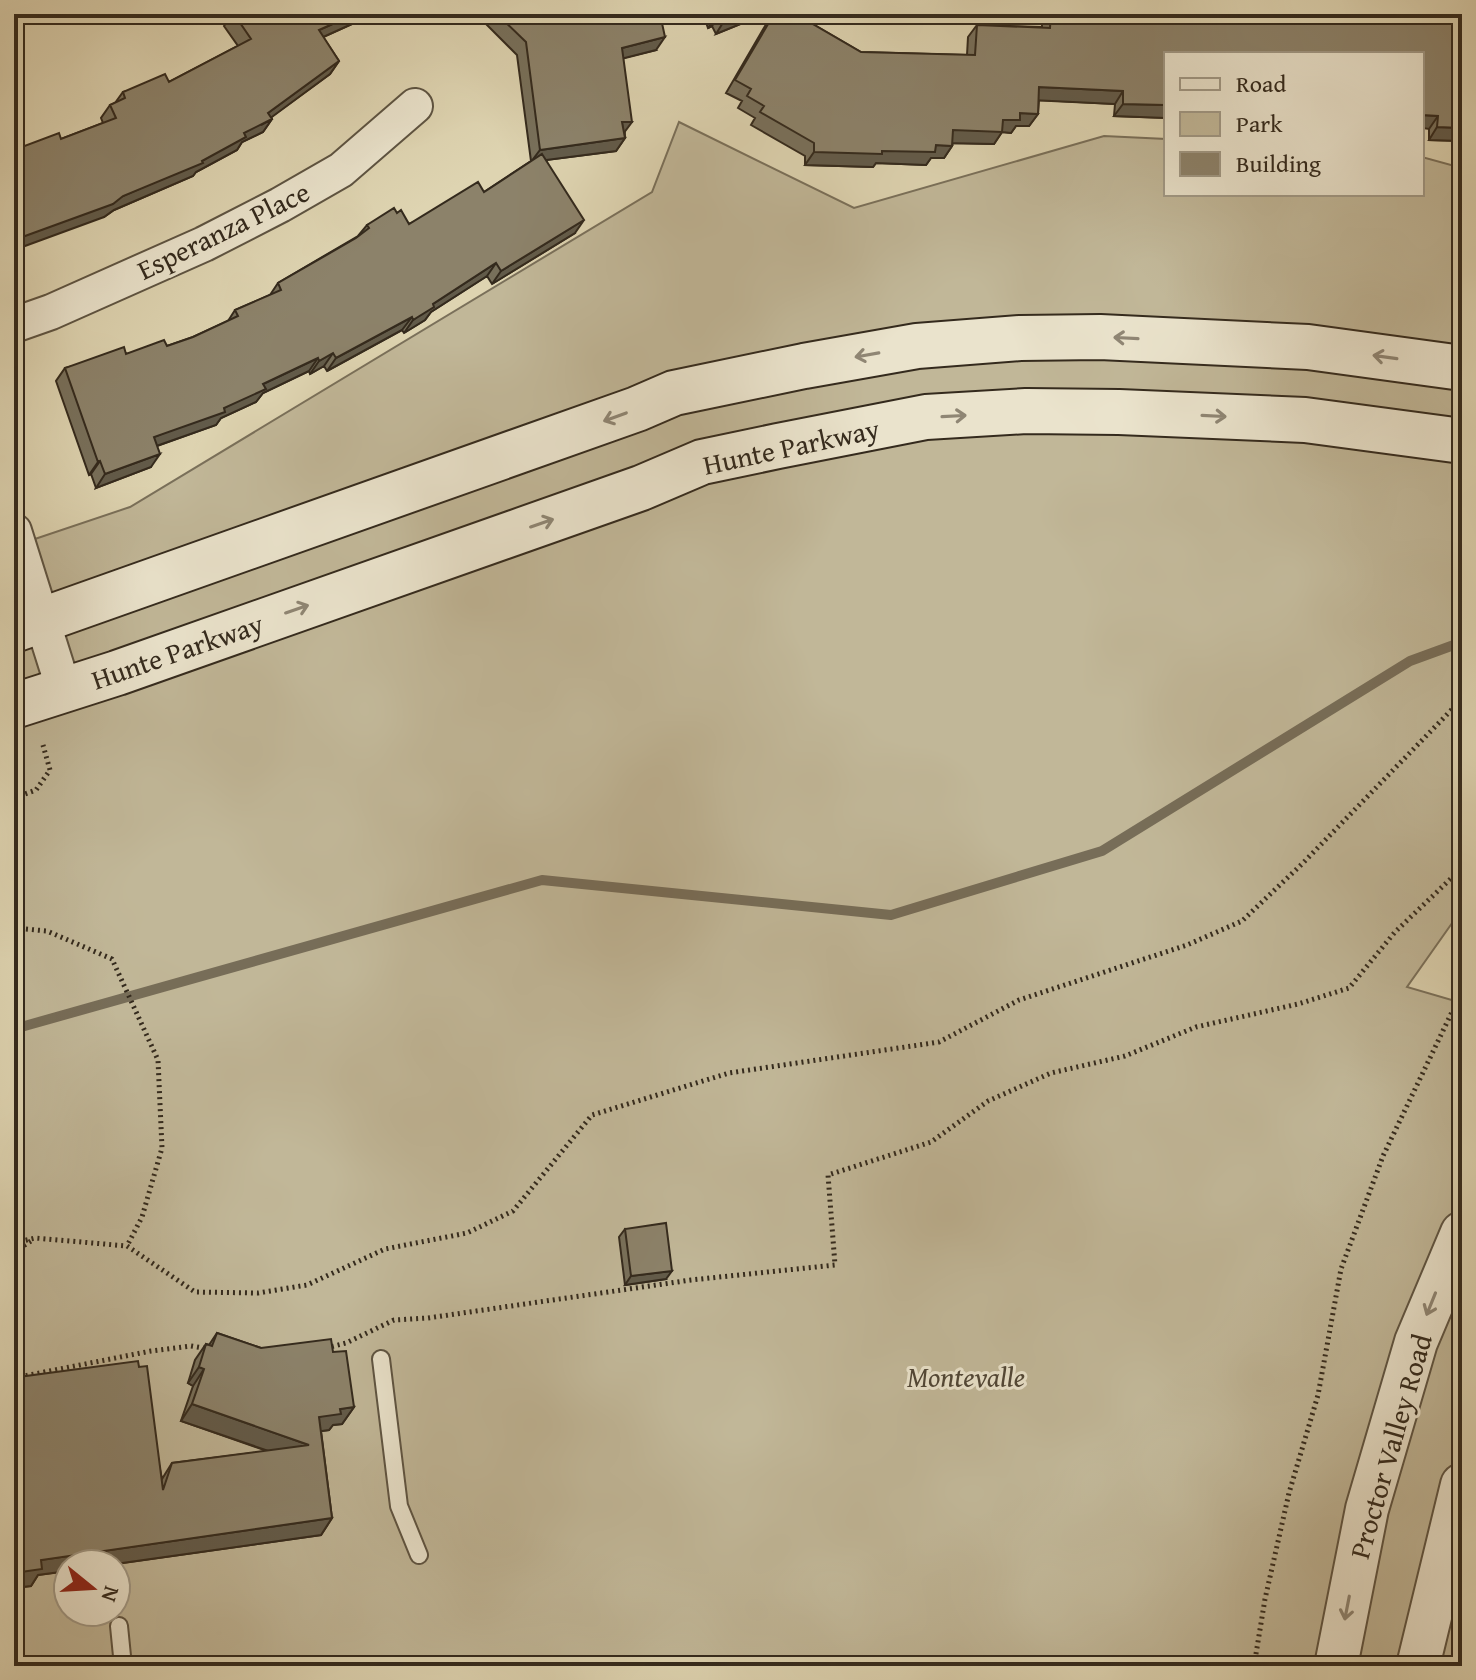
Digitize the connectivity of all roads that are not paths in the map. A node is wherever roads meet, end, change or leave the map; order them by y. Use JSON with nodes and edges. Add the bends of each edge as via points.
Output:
{"nodes":[{"id":1,"x":415,"y":106,"type":"dead end"},
{"id":2,"x":14,"y":325,"type":"edge"},
{"id":3,"x":1462,"y":368,"type":"edge"},
{"id":4,"x":1462,"y":441,"type":"edge"},
{"id":5,"x":14,"y":531,"type":"edge"},
{"id":6,"x":28,"y":625,"type":"edge"},
{"id":7,"x":64,"y":690,"type":"junction"},
{"id":8,"x":14,"y":706,"type":"edge"},
{"id":9,"x":1462,"y":1233,"type":"edge"},
{"id":10,"x":381,"y":1359,"type":"dead end"},
{"id":11,"x":1462,"y":1485,"type":"edge"},
{"id":12,"x":419,"y":1555,"type":"dead end"},
{"id":13,"x":119,"y":1628,"type":"edge"},
{"id":14,"x":123,"y":1666,"type":"edge"},
{"id":15,"x":1336,"y":1666,"type":"edge"},
{"id":16,"x":1418,"y":1666,"type":"edge"}],
"edges":[{"from":1,"to":2,"type":"street","name":"Esperanza Place","via":[[341,170],[280,205],[190,250]]},
{"from":3,"to":6,"type":"main road","one_way":true,"via":[[1308,347],[1100,337],[917,346],[818,363],[674,393]]},
{"from":7,"to":4,"type":"main road","name":"Hunte Parkway","one_way":true,"via":[[702,462],[926,417],[1057,411],[1289,419]]},
{"from":5,"to":6,"type":"street"},
{"from":6,"to":7,"type":"street"},
{"from":7,"to":8,"type":"main road","name":"Hunte Parkway"},
{"from":9,"to":15,"type":"street","name":"Proctor Valley Road","one_way":true,"via":[[1416,1342],[1367,1509]]},
{"from":10,"to":12,"type":"lane","via":[[399,1506]]},
{"from":11,"to":16,"type":"street"},
{"from":13,"to":14,"type":"lane"}]}
